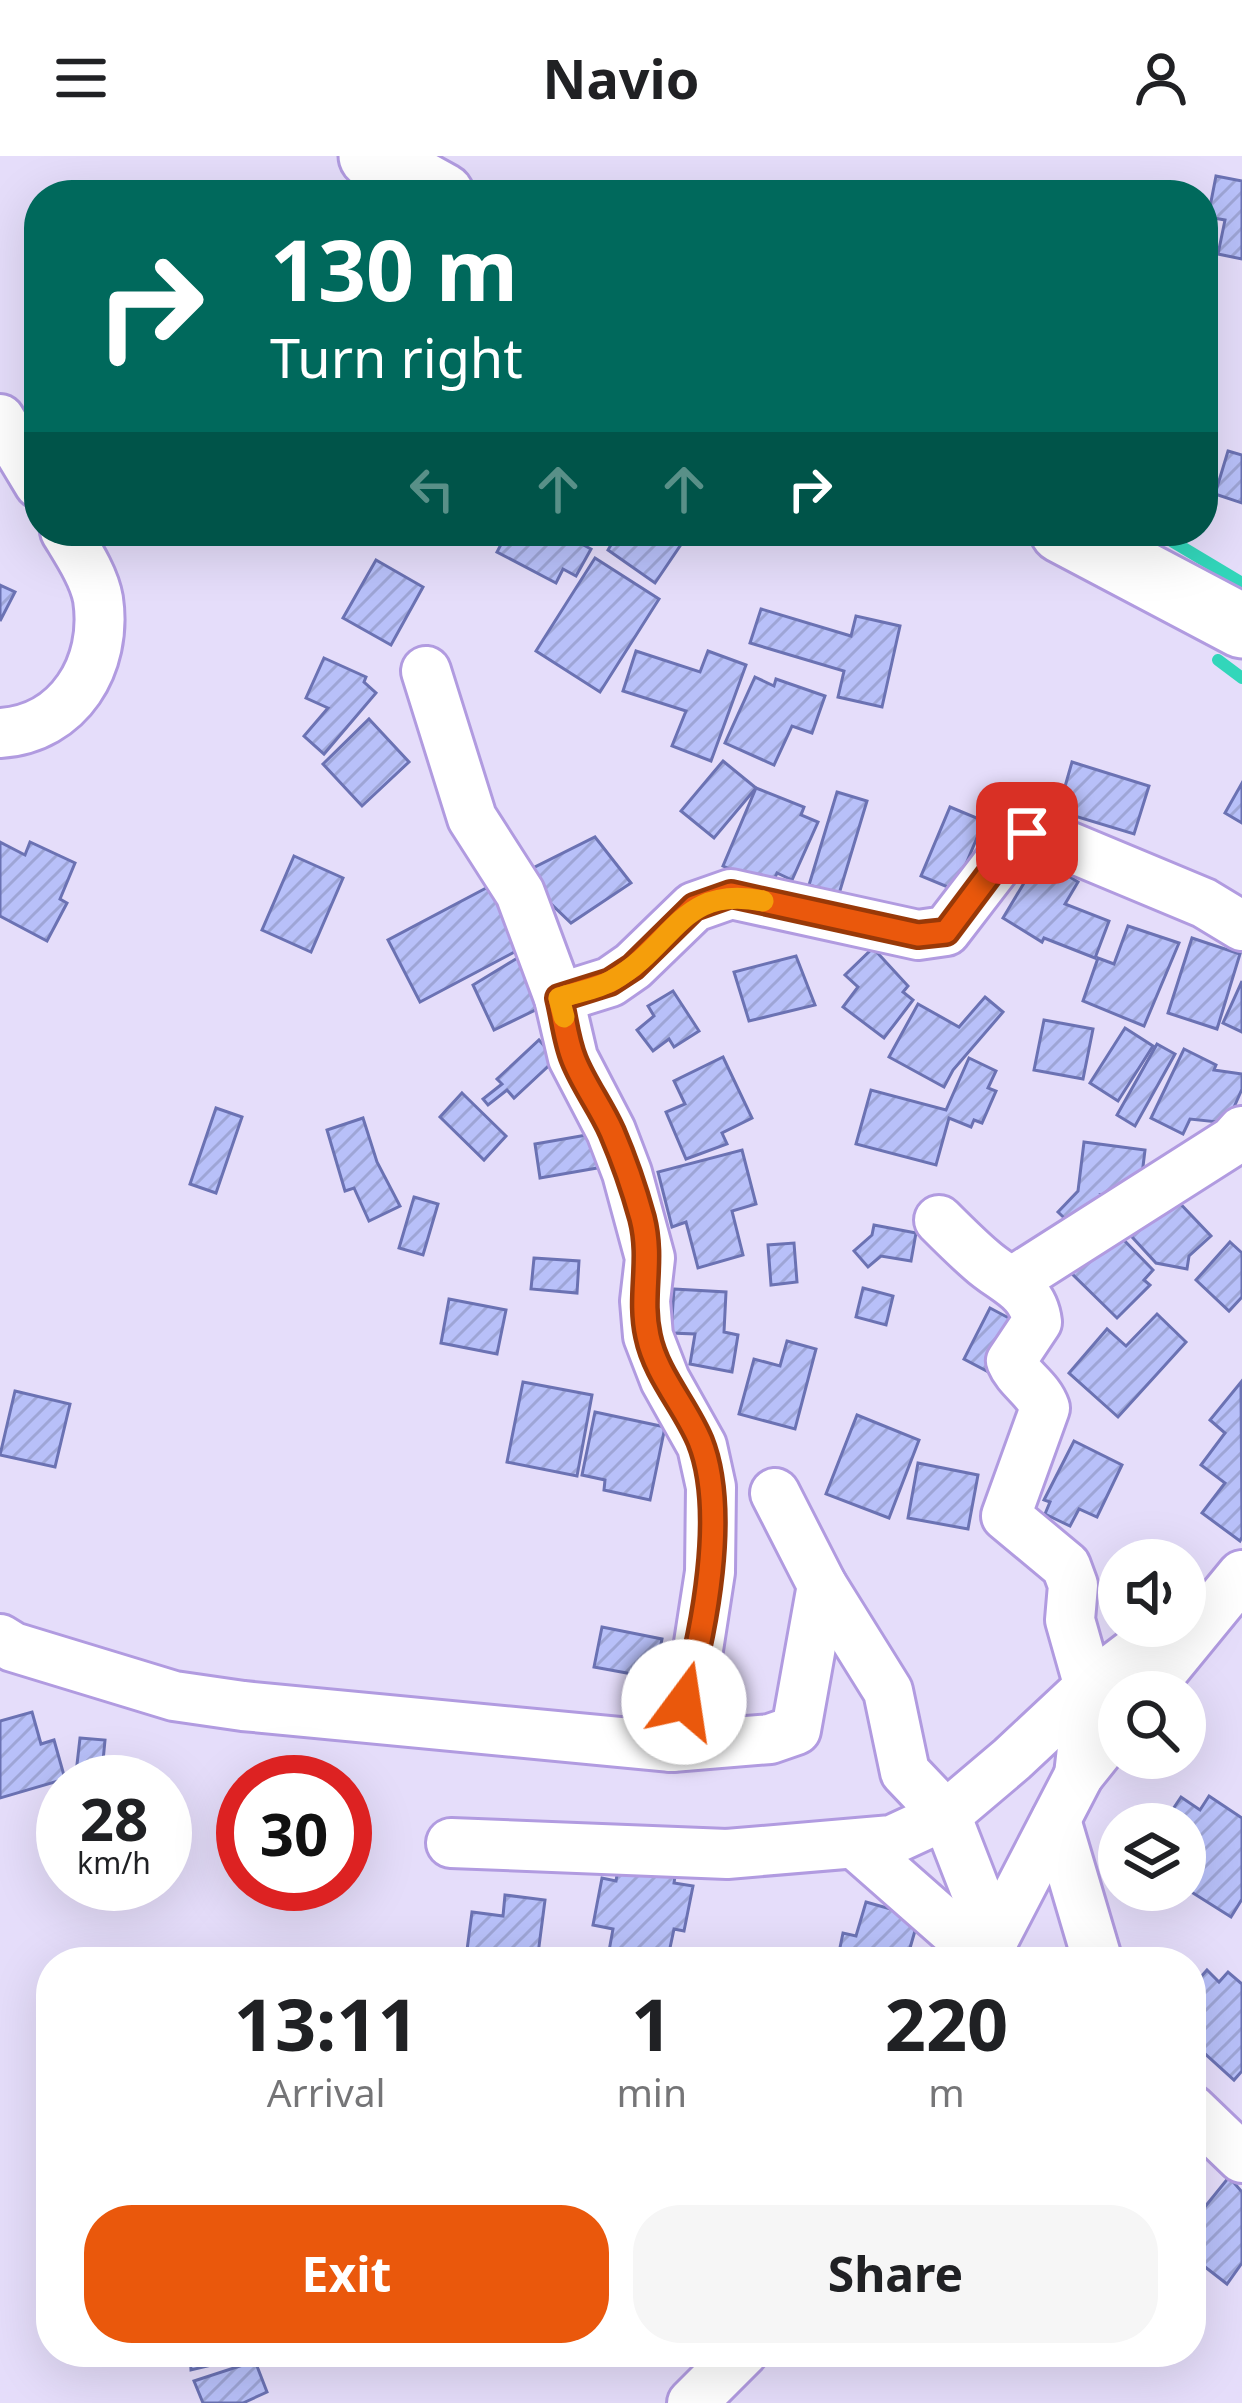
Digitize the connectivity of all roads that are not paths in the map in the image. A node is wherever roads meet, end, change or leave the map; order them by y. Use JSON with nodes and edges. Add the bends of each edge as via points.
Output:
{"nodes":[{"id":1,"x":371,"y":156,"type":"edge"},
{"id":2,"x":415,"y":180,"type":"edge"},
{"id":3,"x":0,"y":419,"type":"edge"},
{"id":4,"x":24,"y":459,"type":"edge"},
{"id":5,"x":72,"y":546,"type":"edge"},
{"id":6,"x":1090,"y":546,"type":"edge"},
{"id":7,"x":1242,"y":626,"type":"edge"},
{"id":8,"x":426,"y":671,"type":"dead end"},
{"id":9,"x":0,"y":733,"type":"edge"},
{"id":10,"x":1242,"y":926,"type":"edge"},
{"id":11,"x":559,"y":998,"type":"junction"},
{"id":12,"x":1242,"y":1130,"type":"edge"},
{"id":13,"x":939,"y":1220,"type":"dead end"},
{"id":14,"x":1013,"y":1281,"type":"junction"},
{"id":15,"x":775,"y":1493,"type":"dead end"},
{"id":16,"x":1242,"y":1571,"type":"edge"},
{"id":17,"x":822,"y":1585,"type":"junction"},
{"id":18,"x":1206,"y":1598,"type":"edge"},
{"id":19,"x":0,"y":1639,"type":"edge"},
{"id":20,"x":1141,"y":1647,"type":"edge"},
{"id":21,"x":1163,"y":1671,"type":"edge"},
{"id":22,"x":1089,"y":1687,"type":"junction"},
{"id":23,"x":672,"y":1747,"type":"junction"},
{"id":24,"x":1098,"y":1751,"type":"edge"},
{"id":25,"x":1078,"y":1775,"type":"junction"},
{"id":26,"x":946,"y":1815,"type":"junction"},
{"id":27,"x":1056,"y":1820,"type":"junction"},
{"id":28,"x":451,"y":1844,"type":"dead end"},
{"id":29,"x":855,"y":1844,"type":"junction"},
{"id":30,"x":982,"y":1947,"type":"edge"},
{"id":31,"x":987,"y":1947,"type":"edge"},
{"id":32,"x":991,"y":1947,"type":"edge"},
{"id":33,"x":1094,"y":1947,"type":"edge"},
{"id":34,"x":1206,"y":2123,"type":"edge"},
{"id":35,"x":1242,"y":2158,"type":"edge"}],
"edges":[{"from":1,"to":2,"type":"main road"},
{"from":3,"to":4,"type":"street"},
{"from":5,"to":9,"type":"street","via":[[98,597],[87,682],[61,712]]},
{"from":6,"to":7,"type":"main road"},
{"from":8,"to":11,"type":"street","via":[[472,818],[520,893]]},
{"from":10,"to":11,"type":"street","via":[[1204,903],[1027,833],[946,932],[918,935],[731,894],[694,907],[610,982]]},
{"from":11,"to":23,"type":"street","via":[[573,1058],[611,1131],[642,1219],[648,1336],[702,1446],[711,1486],[710,1573]]},
{"from":12,"to":14,"type":"street"},
{"from":13,"to":14,"type":"street"},
{"from":14,"to":22,"type":"street","via":[[1035,1306],[1037,1322],[1010,1361],[1045,1408],[1006,1516],[1066,1566],[1070,1620]]},
{"from":15,"to":17,"type":"street"},
{"from":16,"to":18,"type":"street"},
{"from":16,"to":21,"type":"street"},
{"from":17,"to":23,"type":"street","via":[[796,1730]]},
{"from":17,"to":26,"type":"street","via":[[888,1691],[905,1772]]},
{"from":19,"to":23,"type":"street","via":[[174,1696]]},
{"from":20,"to":22,"type":"street"},
{"from":22,"to":25,"type":"street"},
{"from":22,"to":26,"type":"street"},
{"from":24,"to":25,"type":"street"},
{"from":25,"to":27,"type":"street"},
{"from":26,"to":29,"type":"street","via":[[892,1840]]},
{"from":26,"to":31,"type":"street","via":[[981,1905]]},
{"from":27,"to":32,"type":"street"},
{"from":27,"to":33,"type":"street"},
{"from":28,"to":29,"type":"street","via":[[727,1854]]},
{"from":29,"to":30,"type":"street"},
{"from":34,"to":35,"type":"street"}]}
